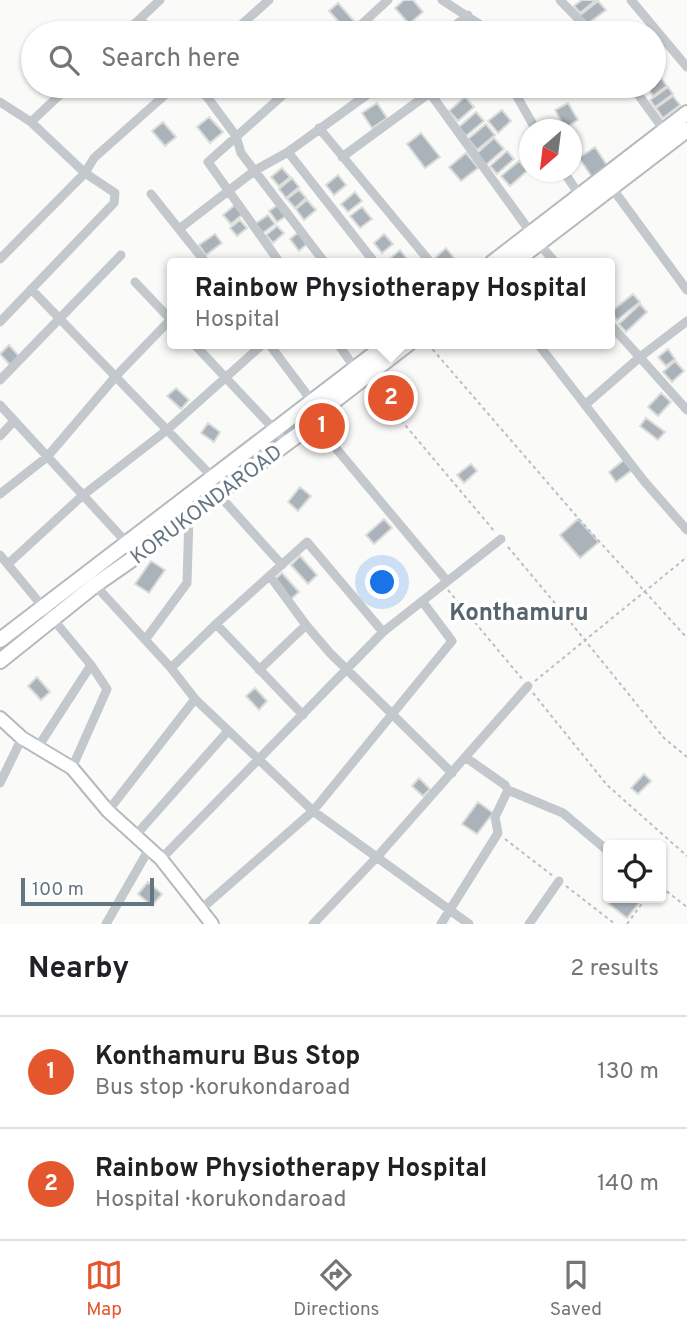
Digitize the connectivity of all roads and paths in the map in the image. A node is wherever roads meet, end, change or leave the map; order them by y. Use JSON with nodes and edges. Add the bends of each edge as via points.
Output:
{"nodes":[{"id":1,"x":160,"y":0,"type":"edge"},
{"id":2,"x":269,"y":0,"type":"edge"},
{"id":3,"x":387,"y":0,"type":"edge"},
{"id":4,"x":442,"y":0,"type":"edge"},
{"id":5,"x":560,"y":0,"type":"edge"},
{"id":6,"x":631,"y":0,"type":"edge"},
{"id":7,"x":468,"y":15,"type":"junction"},
{"id":8,"x":140,"y":19,"type":"edge"},
{"id":9,"x":245,"y":21,"type":"edge"},
{"id":10,"x":365,"y":21,"type":"edge"},
{"id":11,"x":461,"y":21,"type":"edge"},
{"id":12,"x":476,"y":21,"type":"edge"},
{"id":13,"x":580,"y":21,"type":"edge"},
{"id":14,"x":649,"y":21,"type":"edge"},
{"id":15,"x":666,"y":41,"type":"edge"},
{"id":16,"x":687,"y":66,"type":"edge"},
{"id":17,"x":56,"y":98,"type":"edge"},
{"id":18,"x":162,"y":98,"type":"edge"},
{"id":19,"x":208,"y":98,"type":"edge"},
{"id":20,"x":279,"y":98,"type":"edge"},
{"id":21,"x":362,"y":98,"type":"edge"},
{"id":22,"x":422,"y":98,"type":"edge"},
{"id":23,"x":433,"y":98,"type":"edge"},
{"id":24,"x":517,"y":98,"type":"edge"},
{"id":25,"x":641,"y":98,"type":"edge"},
{"id":26,"x":0,"y":102,"type":"edge"},
{"id":27,"x":687,"y":113,"type":"edge"},
{"id":28,"x":530,"y":119,"type":"edge"},
{"id":29,"x":30,"y":122,"type":"junction"},
{"id":30,"x":319,"y":128,"type":"junction"},
{"id":31,"x":687,"y":130,"type":"edge"},
{"id":32,"x":236,"y":136,"type":"junction"},
{"id":33,"x":669,"y":136,"type":"junction"},
{"id":34,"x":288,"y":152,"type":"junction"},
{"id":35,"x":342,"y":157,"type":"junction"},
{"id":36,"x":255,"y":171,"type":"junction"},
{"id":37,"x":85,"y":173,"type":"junction"},
{"id":38,"x":571,"y":182,"type":"edge"},
{"id":39,"x":612,"y":188,"type":"junction"},
{"id":40,"x":229,"y":191,"type":"junction"},
{"id":41,"x":151,"y":194,"type":"dead end"},
{"id":42,"x":584,"y":201,"type":"junction"},
{"id":43,"x":179,"y":229,"type":"junction"},
{"id":44,"x":535,"y":238,"type":"junction"},
{"id":45,"x":121,"y":255,"type":"dead end"},
{"id":46,"x":202,"y":258,"type":"edge"},
{"id":47,"x":276,"y":258,"type":"edge"},
{"id":48,"x":321,"y":258,"type":"edge"},
{"id":49,"x":371,"y":258,"type":"edge"},
{"id":50,"x":427,"y":258,"type":"edge"},
{"id":51,"x":501,"y":258,"type":"edge"},
{"id":52,"x":517,"y":258,"type":"edge"},
{"id":53,"x":552,"y":258,"type":"edge"},
{"id":54,"x":0,"y":259,"type":"edge"},
{"id":55,"x":135,"y":282,"type":"dead end"},
{"id":56,"x":31,"y":289,"type":"junction"},
{"id":57,"x":687,"y":290,"type":"edge"},
{"id":58,"x":167,"y":316,"type":"edge"},
{"id":59,"x":60,"y":317,"type":"junction"},
{"id":60,"x":687,"y":321,"type":"edge"},
{"id":61,"x":0,"y":322,"type":"edge"},
{"id":62,"x":167,"y":324,"type":"edge"},
{"id":63,"x":615,"y":330,"type":"edge"},
{"id":64,"x":199,"y":349,"type":"edge"},
{"id":65,"x":257,"y":349,"type":"edge"},
{"id":66,"x":272,"y":349,"type":"edge"},
{"id":67,"x":342,"y":349,"type":"edge"},
{"id":68,"x":387,"y":349,"type":"edge"},
{"id":69,"x":432,"y":349,"type":"edge"},
{"id":70,"x":542,"y":349,"type":"edge"},
{"id":71,"x":640,"y":357,"type":"junction"},
{"id":72,"x":116,"y":376,"type":"junction"},
{"id":73,"x":226,"y":377,"type":"junction"},
{"id":74,"x":364,"y":378,"type":"junction"},
{"id":75,"x":0,"y":380,"type":"edge"},
{"id":76,"x":0,"y":405,"type":"edge"},
{"id":77,"x":585,"y":405,"type":"junction"},
{"id":78,"x":687,"y":410,"type":"edge"},
{"id":79,"x":316,"y":412,"type":"junction"},
{"id":80,"x":14,"y":421,"type":"junction"},
{"id":81,"x":167,"y":430,"type":"junction"},
{"id":82,"x":275,"y":430,"type":"junction"},
{"id":83,"x":0,"y":436,"type":"edge"},
{"id":84,"x":287,"y":443,"type":"junction"},
{"id":85,"x":47,"y":457,"type":"junction"},
{"id":86,"x":213,"y":478,"type":"junction"},
{"id":87,"x":221,"y":492,"type":"junction"},
{"id":88,"x":0,"y":494,"type":"edge"},
{"id":89,"x":82,"y":496,"type":"junction"},
{"id":90,"x":188,"y":516,"type":"junction"},
{"id":91,"x":687,"y":530,"type":"edge"},
{"id":92,"x":501,"y":539,"type":"junction"},
{"id":93,"x":127,"y":544,"type":"junction"},
{"id":94,"x":0,"y":555,"type":"edge"},
{"id":95,"x":138,"y":555,"type":"junction"},
{"id":96,"x":687,"y":557,"type":"edge"},
{"id":97,"x":8,"y":565,"type":"junction"},
{"id":98,"x":282,"y":565,"type":"junction"},
{"id":99,"x":270,"y":576,"type":"junction"},
{"id":100,"x":445,"y":582,"type":"junction"},
{"id":101,"x":95,"y":585,"type":"junction"},
{"id":102,"x":645,"y":591,"type":"junction"},
{"id":103,"x":422,"y":601,"type":"junction"},
{"id":104,"x":48,"y":614,"type":"junction"},
{"id":105,"x":216,"y":624,"type":"junction"},
{"id":106,"x":306,"y":625,"type":"junction"},
{"id":107,"x":383,"y":632,"type":"junction"},
{"id":108,"x":687,"y":638,"type":"edge"},
{"id":109,"x":0,"y":640,"type":"edge"},
{"id":110,"x":145,"y":640,"type":"junction"},
{"id":111,"x":585,"y":640,"type":"junction"},
{"id":112,"x":0,"y":661,"type":"edge"},
{"id":113,"x":91,"y":665,"type":"junction"},
{"id":114,"x":172,"y":668,"type":"junction"},
{"id":115,"x":259,"y":670,"type":"junction"},
{"id":116,"x":347,"y":670,"type":"junction"},
{"id":117,"x":528,"y":687,"type":"junction"},
{"id":118,"x":195,"y":699,"type":"junction"},
{"id":119,"x":303,"y":715,"type":"junction"},
{"id":120,"x":393,"y":716,"type":"junction"},
{"id":121,"x":0,"y":718,"type":"edge"},
{"id":122,"x":228,"y":731,"type":"junction"},
{"id":123,"x":22,"y":738,"type":"junction"},
{"id":124,"x":38,"y":747,"type":"junction"},
{"id":125,"x":466,"y":757,"type":"junction"},
{"id":126,"x":687,"y":757,"type":"edge"},
{"id":127,"x":259,"y":760,"type":"junction"},
{"id":128,"x":72,"y":768,"type":"junction"},
{"id":129,"x":452,"y":773,"type":"junction"},
{"id":130,"x":0,"y":783,"type":"edge"},
{"id":131,"x":508,"y":790,"type":"junction"},
{"id":132,"x":108,"y":811,"type":"junction"},
{"id":133,"x":313,"y":811,"type":"junction"},
{"id":134,"x":135,"y":836,"type":"junction"},
{"id":135,"x":603,"y":847,"type":"edge"},
{"id":136,"x":149,"y":849,"type":"junction"},
{"id":137,"x":687,"y":856,"type":"edge"},
{"id":138,"x":377,"y":858,"type":"junction"},
{"id":139,"x":161,"y":859,"type":"junction"},
{"id":140,"x":559,"y":881,"type":"dead end"},
{"id":141,"x":666,"y":891,"type":"edge"},
{"id":142,"x":642,"y":903,"type":"edge"},
{"id":143,"x":687,"y":907,"type":"edge"},
{"id":144,"x":200,"y":910,"type":"junction"},
{"id":145,"x":450,"y":910,"type":"junction"},
{"id":146,"x":106,"y":924,"type":"edge"},
{"id":147,"x":212,"y":924,"type":"edge"},
{"id":148,"x":313,"y":924,"type":"edge"},
{"id":149,"x":441,"y":924,"type":"edge"},
{"id":150,"x":469,"y":924,"type":"edge"},
{"id":151,"x":529,"y":924,"type":"edge"},
{"id":152,"x":627,"y":924,"type":"edge"}],
"edges":[{"from":1,"to":8,"type":"street"},
{"from":2,"to":9,"type":"street"},
{"from":3,"to":10,"type":"street"},
{"from":4,"to":7,"type":"street"},
{"from":5,"to":13,"type":"street"},
{"from":6,"to":14,"type":"street"},
{"from":7,"to":11,"type":"street"},
{"from":7,"to":12,"type":"street"},
{"from":15,"to":16,"type":"street"},
{"from":17,"to":29,"type":"street"},
{"from":18,"to":37,"type":"street","via":[[94,158]]},
{"from":19,"to":32,"type":"street"},
{"from":20,"to":32,"type":"street"},
{"from":21,"to":30,"type":"street"},
{"from":22,"to":35,"type":"street"},
{"from":23,"to":44,"type":"street"},
{"from":24,"to":28,"type":"street"},
{"from":25,"to":33,"type":"street"},
{"from":26,"to":29,"type":"street"},
{"from":27,"to":33,"type":"main road"},
{"from":29,"to":37,"type":"street"},
{"from":30,"to":34,"type":"street"},
{"from":30,"to":35,"type":"street"},
{"from":31,"to":33,"type":"main road"},
{"from":32,"to":36,"type":"street"},
{"from":32,"to":40,"type":"street","via":[[208,162]]},
{"from":33,"to":39,"type":"main road"},
{"from":33,"to":42,"type":"main road"},
{"from":34,"to":36,"type":"street"},
{"from":34,"to":49,"type":"street"},
{"from":35,"to":50,"type":"street"},
{"from":36,"to":40,"type":"street"},
{"from":36,"to":48,"type":"street"},
{"from":37,"to":54,"type":"street"},
{"from":37,"to":56,"type":"street","via":[[115,193],[114,203]]},
{"from":38,"to":42,"type":"street"},
{"from":39,"to":42,"type":"main road"},
{"from":39,"to":57,"type":"street"},
{"from":40,"to":43,"type":"street"},
{"from":40,"to":47,"type":"street"},
{"from":41,"to":43,"type":"street"},
{"from":42,"to":44,"type":"main road"},
{"from":43,"to":46,"type":"street"},
{"from":44,"to":51,"type":"main road"},
{"from":44,"to":52,"type":"main road"},
{"from":44,"to":53,"type":"street"},
{"from":45,"to":59,"type":"street"},
{"from":55,"to":58,"type":"street"},
{"from":56,"to":59,"type":"street"},
{"from":56,"to":61,"type":"street"},
{"from":59,"to":72,"type":"street"},
{"from":59,"to":75,"type":"street"},
{"from":60,"to":71,"type":"street"},
{"from":62,"to":72,"type":"street"},
{"from":63,"to":71,"type":"street"},
{"from":64,"to":73,"type":"street"},
{"from":65,"to":73,"type":"street"},
{"from":66,"to":79,"type":"street"},
{"from":67,"to":74,"type":"street"},
{"from":68,"to":74,"type":"main road","name":"KORUKONDAROAD"},
{"from":69,"to":102,"type":"path"},
{"from":70,"to":77,"type":"street"},
{"from":71,"to":77,"type":"street"},
{"from":71,"to":78,"type":"street"},
{"from":72,"to":81,"type":"street"},
{"from":72,"to":85,"type":"street"},
{"from":73,"to":81,"type":"street"},
{"from":73,"to":82,"type":"street"},
{"from":74,"to":79,"type":"main road","name":"KORUKONDAROAD"},
{"from":74,"to":92,"type":"path"},
{"from":76,"to":80,"type":"street"},
{"from":77,"to":91,"type":"street"},
{"from":79,"to":82,"type":"main road"},
{"from":79,"to":84,"type":"main road","name":"KORUKONDAROAD"},
{"from":79,"to":100,"type":"street"},
{"from":80,"to":83,"type":"street"},
{"from":80,"to":85,"type":"street"},
{"from":81,"to":86,"type":"street"},
{"from":81,"to":89,"type":"street"},
{"from":82,"to":84,"type":"street"},
{"from":82,"to":86,"type":"main road"},
{"from":84,"to":87,"type":"main road","name":"KORUKONDAROAD"},
{"from":85,"to":88,"type":"street"},
{"from":85,"to":89,"type":"street"},
{"from":86,"to":87,"type":"street"},
{"from":86,"to":93,"type":"main road"},
{"from":87,"to":90,"type":"main road","name":"KORUKONDAROAD"},
{"from":87,"to":98,"type":"street"},
{"from":89,"to":93,"type":"street"},
{"from":89,"to":97,"type":"street"},
{"from":90,"to":95,"type":"main road","name":"KORUKONDAROAD"},
{"from":90,"to":110,"type":"street","via":[[187,583]]},
{"from":92,"to":100,"type":"street"},
{"from":92,"to":111,"type":"path"},
{"from":93,"to":95,"type":"street"},
{"from":93,"to":104,"type":"main road"},
{"from":94,"to":97,"type":"street"},
{"from":95,"to":101,"type":"main road","name":"KORUKONDAROAD"},
{"from":96,"to":102,"type":"path"},
{"from":97,"to":104,"type":"street"},
{"from":98,"to":99,"type":"street"},
{"from":98,"to":107,"type":"street","via":[[307,542]]},
{"from":99,"to":105,"type":"street"},
{"from":99,"to":106,"type":"street"},
{"from":100,"to":103,"type":"street"},
{"from":100,"to":117,"type":"path"},
{"from":101,"to":104,"type":"main road","name":"KORUKONDAROAD"},
{"from":101,"to":110,"type":"street"},
{"from":102,"to":108,"type":"path"},
{"from":102,"to":111,"type":"path"},
{"from":103,"to":107,"type":"street"},
{"from":103,"to":120,"type":"street","via":[[452,641]]},
{"from":104,"to":109,"type":"main road"},
{"from":104,"to":112,"type":"main road","name":"KORUKONDAROAD"},
{"from":104,"to":113,"type":"street"},
{"from":105,"to":114,"type":"street"},
{"from":105,"to":115,"type":"street"},
{"from":106,"to":115,"type":"street"},
{"from":106,"to":116,"type":"street"},
{"from":107,"to":116,"type":"street"},
{"from":110,"to":114,"type":"street"},
{"from":111,"to":117,"type":"path"},
{"from":111,"to":126,"type":"path","via":[[664,738]]},
{"from":113,"to":124,"type":"street"},
{"from":113,"to":128,"type":"street","via":[[107,689]]},
{"from":114,"to":118,"type":"street"},
{"from":115,"to":119,"type":"street"},
{"from":116,"to":119,"type":"street"},
{"from":116,"to":120,"type":"street"},
{"from":117,"to":125,"type":"street"},
{"from":117,"to":137,"type":"path","via":[[607,785]]},
{"from":118,"to":122,"type":"street"},
{"from":118,"to":132,"type":"street"},
{"from":119,"to":127,"type":"street"},
{"from":120,"to":129,"type":"street"},
{"from":120,"to":133,"type":"street"},
{"from":121,"to":123,"type":"main road"},
{"from":122,"to":127,"type":"street"},
{"from":122,"to":134,"type":"street"},
{"from":123,"to":124,"type":"main road"},
{"from":123,"to":130,"type":"street"},
{"from":124,"to":128,"type":"main road"},
{"from":125,"to":129,"type":"street"},
{"from":125,"to":131,"type":"street"},
{"from":127,"to":133,"type":"street"},
{"from":127,"to":139,"type":"street"},
{"from":128,"to":132,"type":"main road"},
{"from":129,"to":138,"type":"street"},
{"from":131,"to":135,"type":"street","via":[[563,813]]},
{"from":131,"to":145,"type":"street","via":[[495,817],[498,833]]},
{"from":132,"to":134,"type":"main road"},
{"from":133,"to":138,"type":"street"},
{"from":133,"to":144,"type":"street"},
{"from":134,"to":136,"type":"main road"},
{"from":136,"to":139,"type":"main road"},
{"from":136,"to":146,"type":"street"},
{"from":138,"to":145,"type":"street"},
{"from":138,"to":148,"type":"street"},
{"from":139,"to":144,"type":"main road"},
{"from":140,"to":151,"type":"street"},
{"from":141,"to":143,"type":"path"},
{"from":142,"to":152,"type":"path"},
{"from":144,"to":147,"type":"main road"},
{"from":145,"to":149,"type":"street"},
{"from":145,"to":150,"type":"street"}]}
